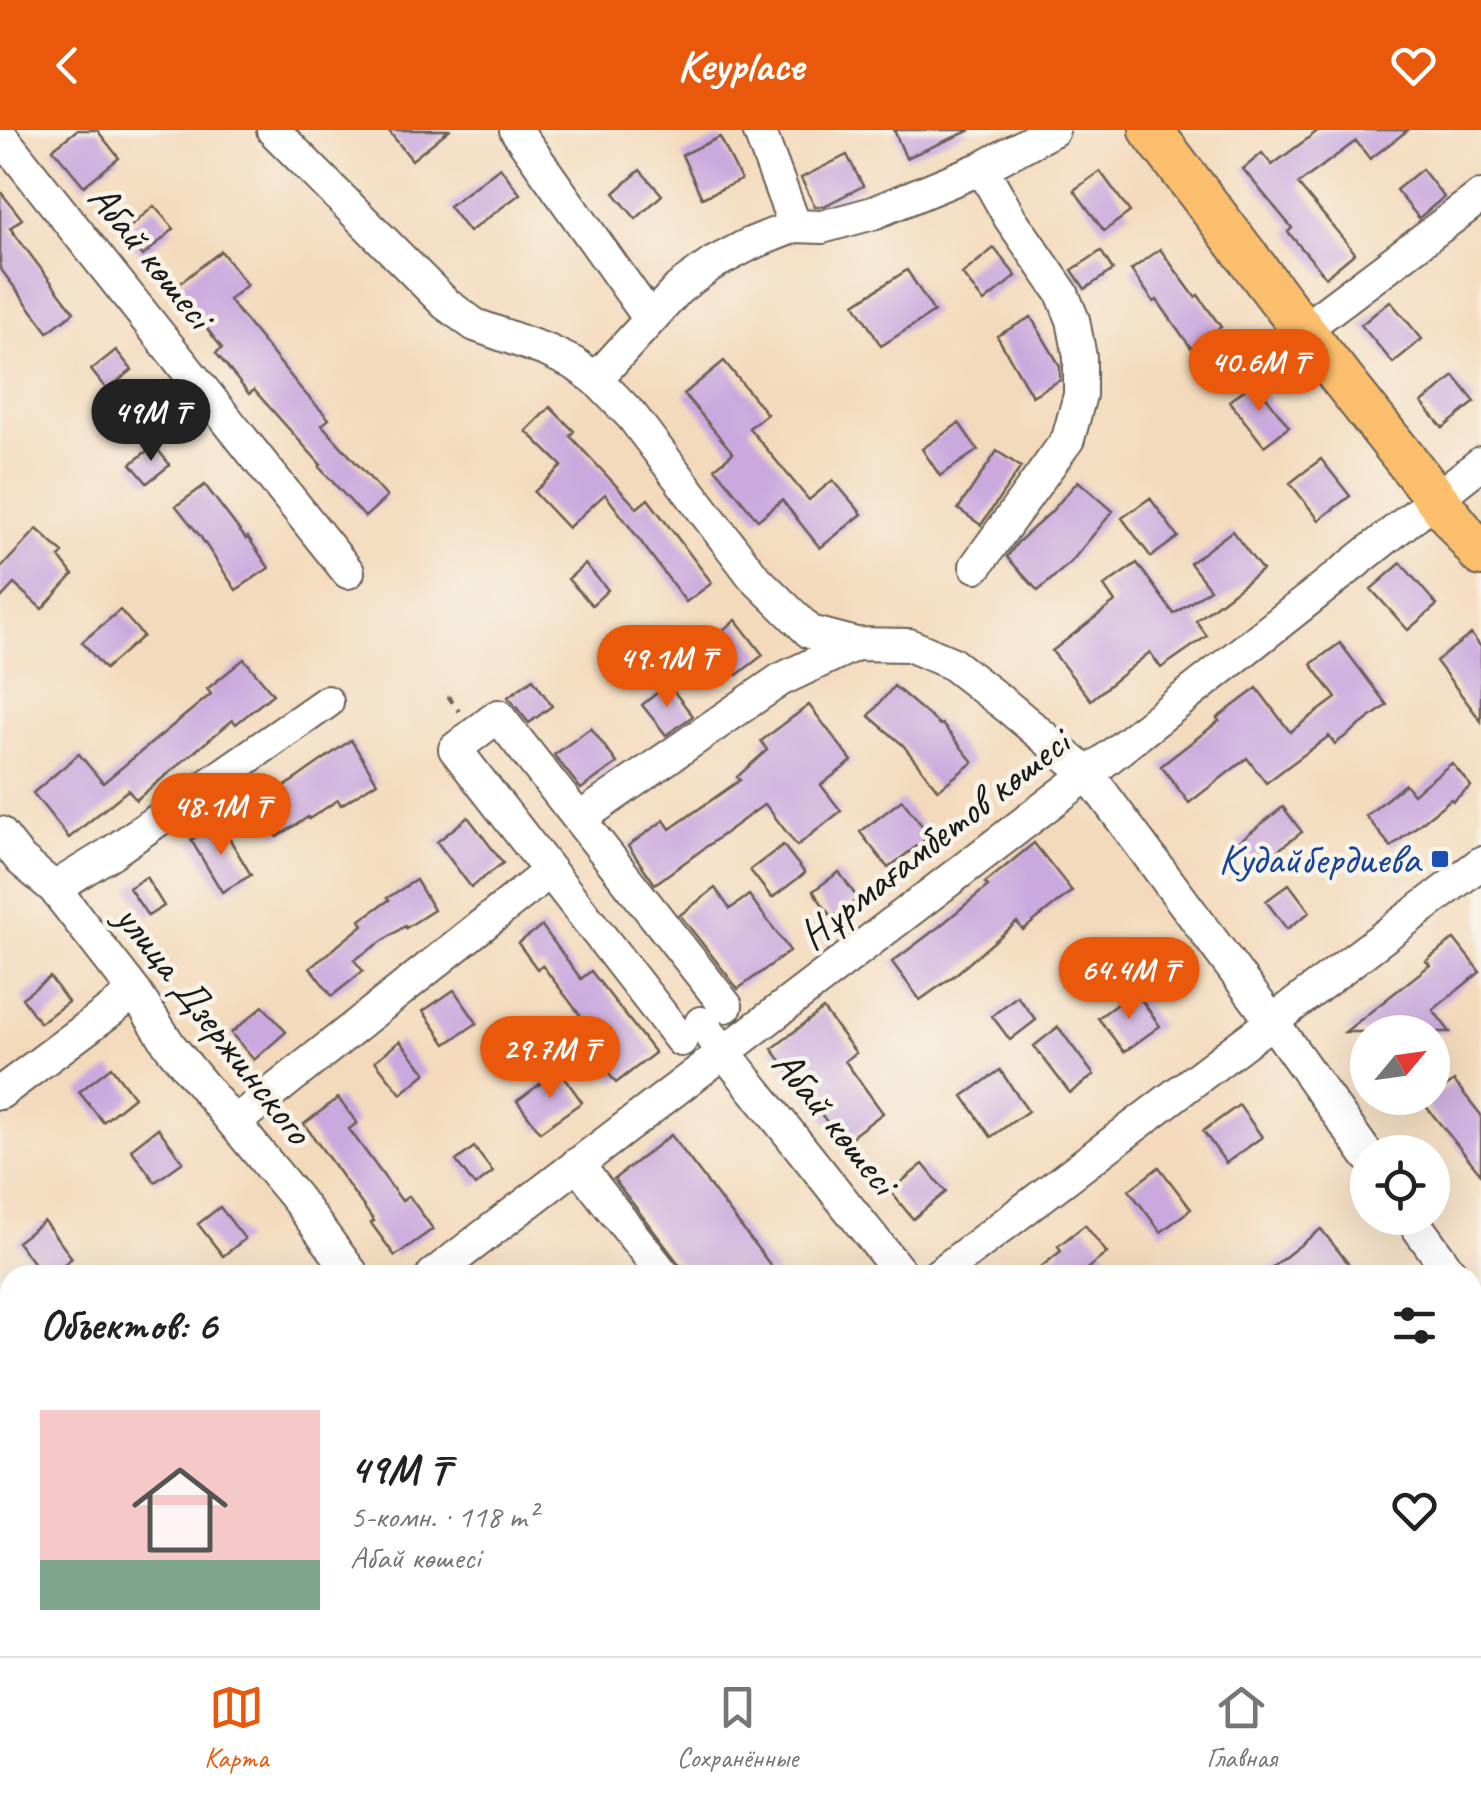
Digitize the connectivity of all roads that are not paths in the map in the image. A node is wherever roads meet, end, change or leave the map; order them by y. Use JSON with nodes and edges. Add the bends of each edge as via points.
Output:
{"nodes":[{"id":1,"x":273,"y":130,"type":"edge"},
{"id":2,"x":516,"y":130,"type":"edge"},
{"id":3,"x":759,"y":130,"type":"edge"},
{"id":4,"x":1054,"y":130,"type":"edge"},
{"id":5,"x":1152,"y":130,"type":"edge"},
{"id":6,"x":0,"y":135,"type":"edge"},
{"id":7,"x":982,"y":168,"type":"junction"},
{"id":8,"x":1481,"y":196,"type":"edge"},
{"id":9,"x":795,"y":226,"type":"junction"},
{"id":10,"x":650,"y":319,"type":"junction"},
{"id":11,"x":1303,"y":330,"type":"junction"},
{"id":12,"x":596,"y":380,"type":"junction"},
{"id":13,"x":1481,"y":463,"type":"edge"},
{"id":14,"x":1436,"y":497,"type":"junction"},
{"id":15,"x":1481,"y":555,"type":"edge"},
{"id":16,"x":976,"y":566,"type":"dead end"},
{"id":17,"x":348,"y":572,"type":"dead end"},
{"id":18,"x":856,"y":644,"type":"junction"},
{"id":19,"x":326,"y":702,"type":"dead end"},
{"id":20,"x":1088,"y":774,"type":"junction"},
{"id":21,"x":579,"y":820,"type":"junction"},
{"id":22,"x":0,"y":833,"type":"edge"},
{"id":23,"x":1481,"y":863,"type":"edge"},
{"id":24,"x":550,"y":871,"type":"junction"},
{"id":25,"x":54,"y":888,"type":"junction"},
{"id":26,"x":135,"y":992,"type":"junction"},
{"id":27,"x":1272,"y":1021,"type":"junction"},
{"id":28,"x":703,"y":1023,"type":"junction"},
{"id":29,"x":724,"y":1051,"type":"junction"},
{"id":30,"x":0,"y":1094,"type":"edge"},
{"id":31,"x":234,"y":1123,"type":"junction"},
{"id":32,"x":1353,"y":1135,"type":"edge"},
{"id":33,"x":577,"y":1164,"type":"junction"},
{"id":34,"x":1423,"y":1235,"type":"edge"},
{"id":35,"x":346,"y":1265,"type":"edge"},
{"id":36,"x":446,"y":1265,"type":"edge"},
{"id":37,"x":656,"y":1265,"type":"edge"},
{"id":38,"x":894,"y":1265,"type":"edge"},
{"id":39,"x":951,"y":1265,"type":"edge"},
{"id":40,"x":1445,"y":1265,"type":"edge"}],
"edges":[{"from":1,"to":12,"type":"street","via":[[446,304],[475,325],[548,351]]},
{"from":2,"to":10,"type":"street"},
{"from":3,"to":9,"type":"street"},
{"from":4,"to":7,"type":"street"},
{"from":5,"to":11,"type":"main road"},
{"from":6,"to":17,"type":"street","name":"Абай көшесі"},
{"from":7,"to":9,"type":"street","via":[[845,222]]},
{"from":7,"to":16,"type":"street","via":[[1062,293],[1080,356],[1080,394],[1068,439]]},
{"from":8,"to":11,"type":"street"},
{"from":9,"to":10,"type":"street","via":[[712,264]]},
{"from":10,"to":12,"type":"street"},
{"from":11,"to":14,"type":"main road"},
{"from":12,"to":18,"type":"street","via":[[632,416],[753,576],[810,632]]},
{"from":13,"to":14,"type":"street","name":"Нұрмағамбетов көшесі"},
{"from":14,"to":15,"type":"main road"},
{"from":14,"to":20,"type":"street","name":"Нұрмағамбетов көшесі"},
{"from":18,"to":20,"type":"street","via":[[909,645],[951,663]]},
{"from":18,"to":21,"type":"street","via":[[780,680]]},
{"from":19,"to":25,"type":"street"},
{"from":20,"to":27,"type":"street"},
{"from":20,"to":29,"type":"street","name":"Нұрмағамбетов көшесі"},
{"from":21,"to":24,"type":"street","via":[[498,716],[456,749]]},
{"from":21,"to":28,"type":"street"},
{"from":22,"to":25,"type":"street","name":"улица Дзержинского"},
{"from":23,"to":27,"type":"street"},
{"from":24,"to":28,"type":"street"},
{"from":24,"to":31,"type":"street"},
{"from":25,"to":26,"type":"street","name":"улица Дзержинского"},
{"from":26,"to":30,"type":"street"},
{"from":26,"to":31,"type":"street","name":"улица Дзержинского"},
{"from":27,"to":32,"type":"street"},
{"from":27,"to":39,"type":"street"},
{"from":28,"to":29,"type":"street","name":"Абай көшесі"},
{"from":29,"to":33,"type":"street","name":"Нұрмағамбетов көшесі"},
{"from":29,"to":38,"type":"street","name":"Абай көшесі"},
{"from":31,"to":35,"type":"street","name":"улица Дзержинского"},
{"from":33,"to":36,"type":"street","name":"Нұрмағамбетов көшесі"},
{"from":33,"to":37,"type":"street"},
{"from":34,"to":40,"type":"street"}]}
